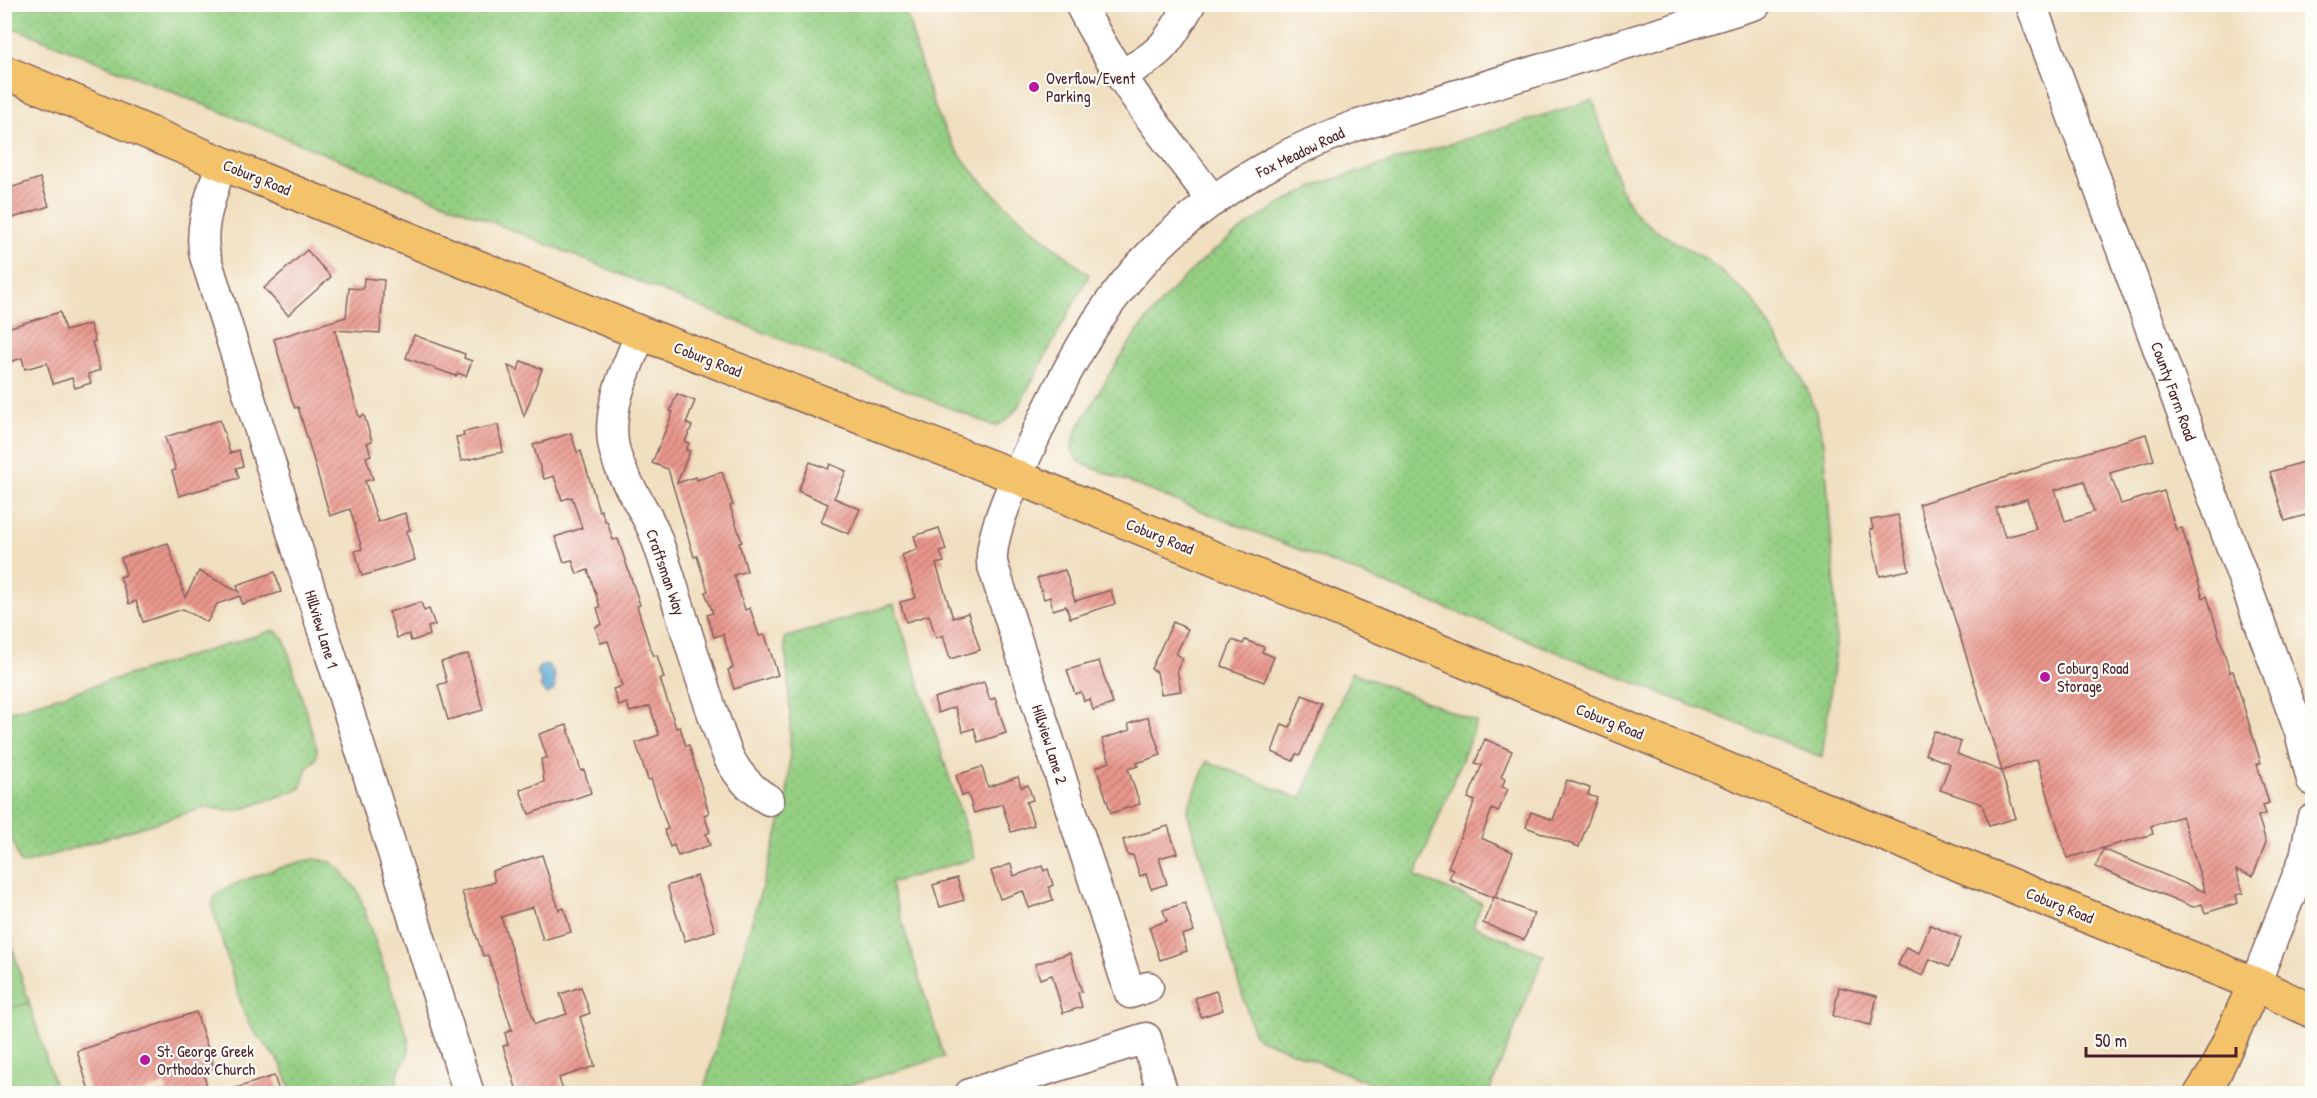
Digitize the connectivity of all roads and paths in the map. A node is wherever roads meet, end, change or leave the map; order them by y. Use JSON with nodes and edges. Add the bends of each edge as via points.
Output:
{"nodes":[{"id":1,"x":1080,"y":4,"type":"edge"},
{"id":2,"x":1190,"y":4,"type":"edge"},
{"id":3,"x":2031,"y":4,"type":"edge"},
{"id":4,"x":1746,"y":6,"type":"edge"},
{"id":5,"x":4,"y":72,"type":"edge"},
{"id":6,"x":1120,"y":75,"type":"junction"},
{"id":7,"x":221,"y":163,"type":"junction"},
{"id":8,"x":1213,"y":201,"type":"junction"},
{"id":9,"x":640,"y":333,"type":"junction"},
{"id":10,"x":1017,"y":477,"type":"junction"},
{"id":11,"x":2304,"y":716,"type":"edge"},
{"id":12,"x":2313,"y":780,"type":"edge"},
{"id":13,"x":769,"y":800,"type":"dead end"},
{"id":14,"x":2313,"y":820,"type":"edge"},
{"id":15,"x":2255,"y":984,"type":"junction"},
{"id":16,"x":1148,"y":987,"type":"dead end"},
{"id":17,"x":2313,"y":1011,"type":"edge"},
{"id":18,"x":469,"y":1094,"type":"edge"},
{"id":19,"x":970,"y":1094,"type":"edge"},
{"id":20,"x":1164,"y":1094,"type":"edge"},
{"id":21,"x":2201,"y":1094,"type":"edge"}],
"edges":[{"from":1,"to":6,"type":"street"},
{"from":2,"to":6,"type":"street","via":[[1165,46]]},
{"from":3,"to":11,"type":"street","name":"County Farm Road"},
{"from":4,"to":8,"type":"street","name":"Fox Meadow Road","via":[[1332,134],[1284,157]]},
{"from":5,"to":7,"type":"main road","name":"Coburg Road"},
{"from":6,"to":8,"type":"street"},
{"from":7,"to":9,"type":"main road","name":"Coburg Road"},
{"from":7,"to":18,"type":"street","name":"Hillview Lane 1","via":[[204,227],[205,256]]},
{"from":8,"to":10,"type":"street","name":"Fox Meadow Road","via":[[1147,258],[1102,314],[1067,370]]},
{"from":9,"to":10,"type":"main road","name":"Coburg Road"},
{"from":9,"to":13,"type":"street","name":"Craftsman Way","via":[[615,400],[616,456],[655,536],[729,758],[752,788]]},
{"from":10,"to":15,"type":"main road","name":"Coburg Road"},
{"from":10,"to":16,"type":"street","name":"Hillview Lane 2","via":[[992,546],[994,572],[1130,993]]},
{"from":11,"to":12,"type":"street","name":"County Farm Road"},
{"from":14,"to":15,"type":"street","via":[[2305,857]]},
{"from":15,"to":17,"type":"main road","name":"Coburg Road"},
{"from":15,"to":21,"type":"main road"},
{"from":19,"to":20,"type":"street","via":[[1146,1038]]}]}
